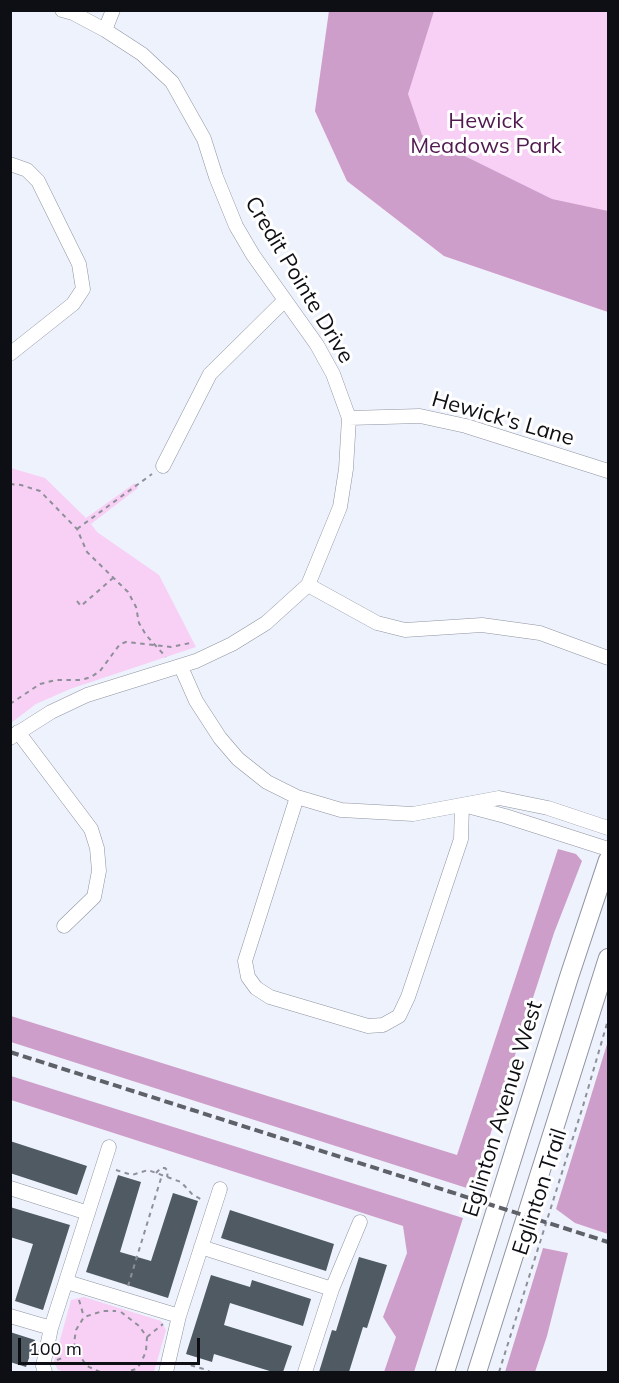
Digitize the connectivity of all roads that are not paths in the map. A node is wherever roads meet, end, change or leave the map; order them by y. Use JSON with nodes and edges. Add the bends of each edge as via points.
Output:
{"nodes":[{"id":1,"x":62,"y":10,"type":"edge"},
{"id":2,"x":113,"y":10,"type":"edge"},
{"id":3,"x":105,"y":30,"type":"junction"},
{"id":4,"x":10,"y":164,"type":"edge"},
{"id":5,"x":285,"y":300,"type":"junction"},
{"id":6,"x":10,"y":354,"type":"edge"},
{"id":7,"x":349,"y":418,"type":"junction"},
{"id":8,"x":163,"y":466,"type":"road end"},
{"id":9,"x":609,"y":471,"type":"edge"},
{"id":10,"x":308,"y":585,"type":"junction"},
{"id":11,"x":609,"y":658,"type":"edge"},
{"id":12,"x":181,"y":667,"type":"junction"},
{"id":13,"x":14,"y":735,"type":"edge"},
{"id":14,"x":297,"y":797,"type":"junction"},
{"id":15,"x":462,"y":805,"type":"junction"},
{"id":16,"x":609,"y":828,"type":"edge"},
{"id":17,"x":609,"y":849,"type":"edge"},
{"id":18,"x":609,"y":860,"type":"edge"},
{"id":19,"x":64,"y":926,"type":"dead end"},
{"id":20,"x":609,"y":958,"type":"edge"},
{"id":21,"x":109,"y":1147,"type":"dead end"},
{"id":22,"x":10,"y":1188,"type":"edge"},
{"id":23,"x":219,"y":1189,"type":"dead end"},
{"id":24,"x":88,"y":1213,"type":"junction"},
{"id":25,"x":360,"y":1222,"type":"dead end"},
{"id":26,"x":201,"y":1247,"type":"junction"},
{"id":27,"x":67,"y":1282,"type":"junction"},
{"id":28,"x":332,"y":1289,"type":"junction"},
{"id":29,"x":10,"y":1316,"type":"edge"},
{"id":30,"x":179,"y":1316,"type":"junction"},
{"id":31,"x":51,"y":1328,"type":"junction"},
{"id":32,"x":167,"y":1366,"type":"edge"},
{"id":33,"x":44,"y":1369,"type":"edge"},
{"id":34,"x":305,"y":1372,"type":"edge"},
{"id":35,"x":446,"y":1372,"type":"edge"},
{"id":36,"x":477,"y":1372,"type":"edge"}],
"edges":[{"from":1,"to":3,"type":"street","name":"Credit Pointe Drive"},
{"from":2,"to":3,"type":"street"},
{"from":3,"to":5,"type":"street","name":"Credit Pointe Drive","via":[[142,54],[172,82],[204,139],[236,226]]},
{"from":4,"to":6,"type":"street","via":[[27,170],[38,181],[79,264],[83,289],[73,304]]},
{"from":5,"to":7,"type":"street","name":"Credit Pointe Drive","via":[[333,374]]},
{"from":5,"to":8,"type":"street","via":[[210,374]]},
{"from":7,"to":9,"type":"street","name":"Hewick's Lane","via":[[420,416],[466,426]]},
{"from":7,"to":10,"type":"street","name":"Credit Pointe Drive","via":[[340,507]]},
{"from":10,"to":11,"type":"street","via":[[378,623],[405,630],[482,626],[540,633]]},
{"from":10,"to":12,"type":"street","name":"Credit Pointe Drive","via":[[266,622],[232,644]]},
{"from":12,"to":13,"type":"street","name":"Credit Pointe Drive","via":[[87,695]]},
{"from":12,"to":14,"type":"street","via":[[196,701],[238,759],[267,782]]},
{"from":13,"to":19,"type":"street","via":[[91,830],[98,848],[94,897]]},
{"from":14,"to":15,"type":"street","via":[[341,810],[380,813],[413,814]]},
{"from":14,"to":15,"type":"street","via":[[245,961],[248,977],[270,997],[368,1026],[383,1025],[399,1016],[408,997],[461,839]]},
{"from":15,"to":16,"type":"street","via":[[499,798],[525,802]]},
{"from":15,"to":17,"type":"street"},
{"from":18,"to":35,"type":"main road","name":"Eglinton Avenue West"},
{"from":20,"to":36,"type":"main road"},
{"from":21,"to":24,"type":"street"},
{"from":22,"to":24,"type":"street"},
{"from":23,"to":26,"type":"street"},
{"from":24,"to":27,"type":"street"},
{"from":25,"to":28,"type":"street"},
{"from":26,"to":28,"type":"street"},
{"from":26,"to":30,"type":"street"},
{"from":27,"to":30,"type":"street","via":[[122,1305]]},
{"from":27,"to":31,"type":"street"},
{"from":28,"to":34,"type":"street"},
{"from":29,"to":31,"type":"street"},
{"from":30,"to":32,"type":"street"},
{"from":31,"to":33,"type":"street"}]}
